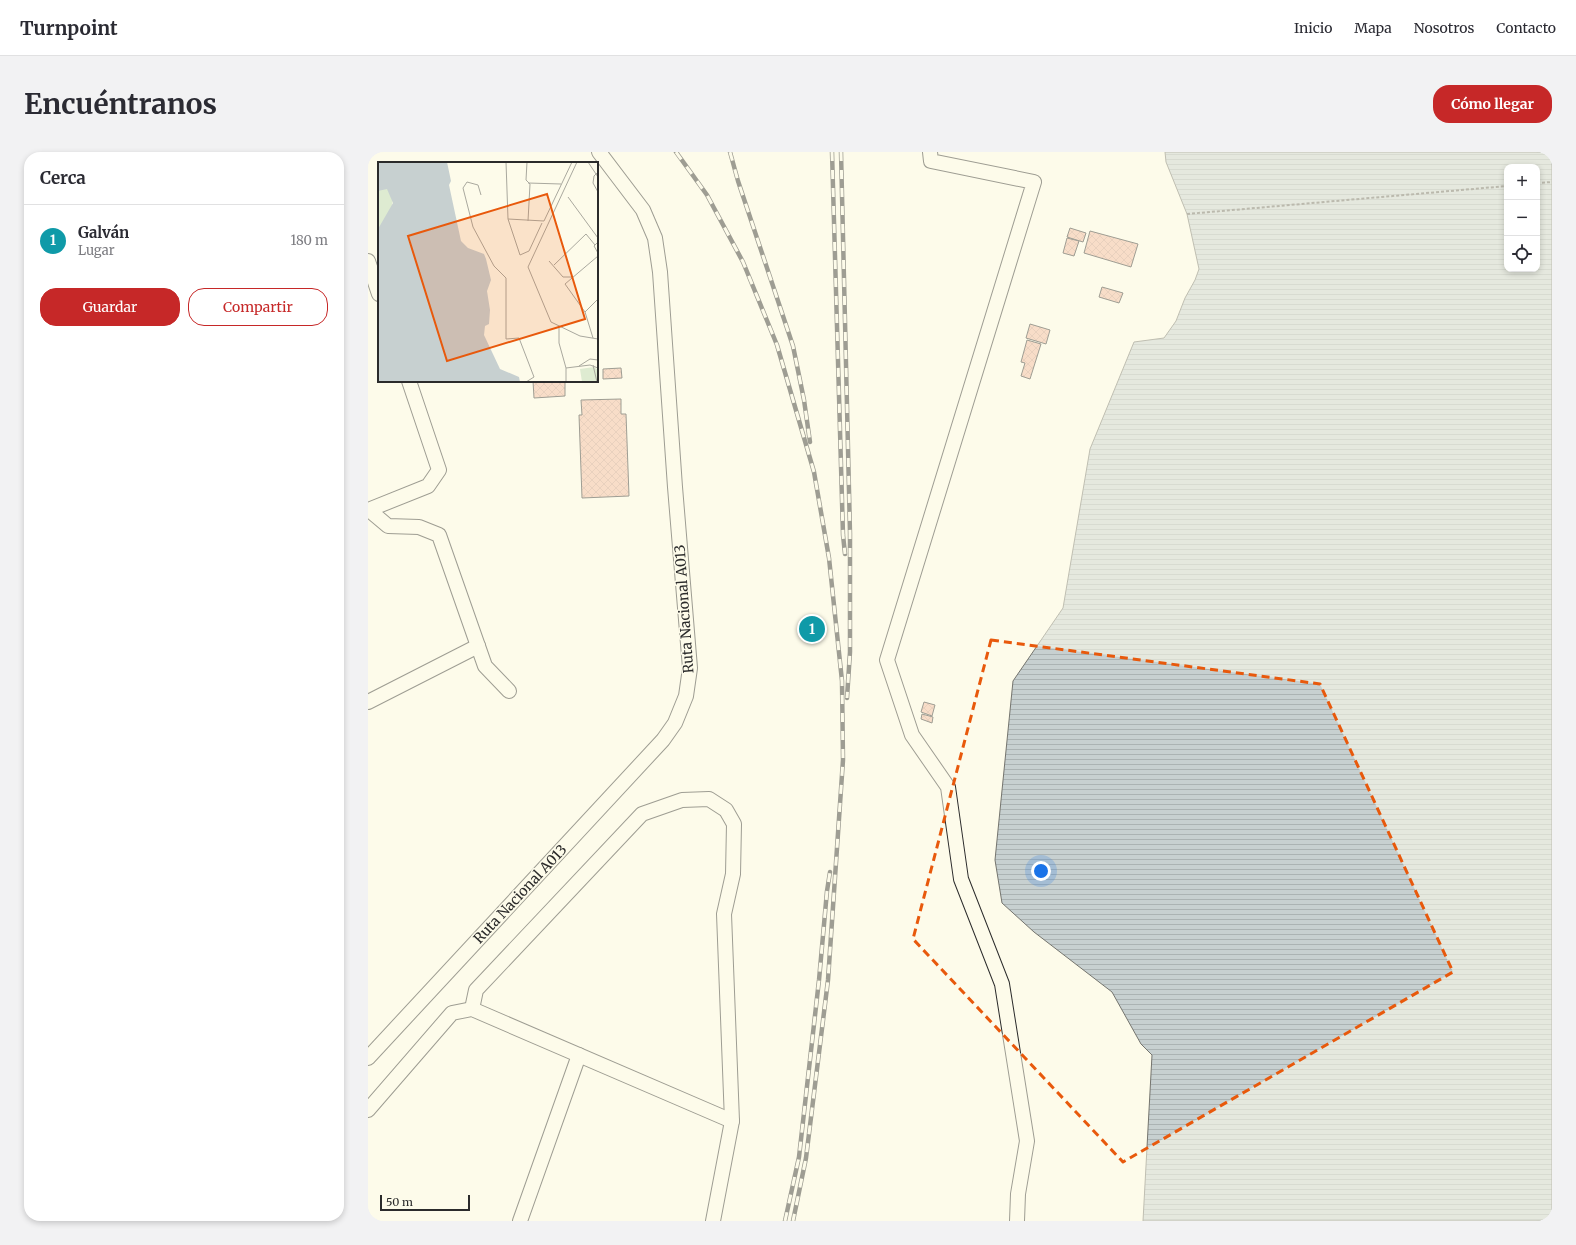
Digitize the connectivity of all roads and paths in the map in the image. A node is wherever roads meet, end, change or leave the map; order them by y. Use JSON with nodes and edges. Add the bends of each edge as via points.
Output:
{"nodes":[{"id":1,"x":599,"y":152,"type":"edge"},
{"id":2,"x":930,"y":152,"type":"edge"},
{"id":3,"x":1552,"y":182,"type":"edge"},
{"id":4,"x":1540,"y":183,"type":"edge"},
{"id":5,"x":1504,"y":186,"type":"edge"},
{"id":6,"x":1188,"y":214,"type":"dead end"},
{"id":7,"x":368,"y":261,"type":"edge"},
{"id":8,"x":378,"y":291,"type":"edge"},
{"id":9,"x":409,"y":382,"type":"edge"},
{"id":10,"x":368,"y":510,"type":"edge"},
{"id":11,"x":478,"y":646,"type":"junction"},
{"id":12,"x":509,"y":691,"type":"dead end"},
{"id":13,"x":368,"y":702,"type":"edge"},
{"id":14,"x":472,"y":1010,"type":"junction"},
{"id":15,"x":579,"y":1055,"type":"junction"},
{"id":16,"x":368,"y":1058,"type":"edge"},
{"id":17,"x":368,"y":1110,"type":"edge"},
{"id":18,"x":732,"y":1121,"type":"junction"},
{"id":19,"x":520,"y":1221,"type":"edge"},
{"id":20,"x":713,"y":1221,"type":"edge"},
{"id":21,"x":1017,"y":1221,"type":"edge"}],
"edges":[{"from":1,"to":16,"type":"street","name":"Ruta Nacional A013","via":[[643,210],[655,238],[660,272],[690,668],[686,696],[675,722],[663,740]]},
{"from":2,"to":21,"type":"street","via":[[931,160],[1034,182],[887,660],[912,735],[948,788],[961,879],[1002,984],[1027,1141],[1018,1194]]},
{"from":3,"to":4,"type":"path"},
{"from":5,"to":6,"type":"path"},
{"from":7,"to":8,"type":"street"},
{"from":9,"to":10,"type":"street","via":[[439,470],[428,486]]},
{"from":10,"to":11,"type":"street","via":[[388,526],[419,527],[439,535]]},
{"from":11,"to":12,"type":"street","via":[[485,666]]},
{"from":11,"to":13,"type":"street"},
{"from":14,"to":15,"type":"street"},
{"from":14,"to":17,"type":"street","via":[[452,1013]]},
{"from":14,"to":18,"type":"street","via":[[476,990],[642,814],[682,800],[709,799],[726,810],[734,824],[732,874],[724,914]]},
{"from":15,"to":18,"type":"street"},
{"from":15,"to":19,"type":"street"},
{"from":18,"to":20,"type":"street"}]}
